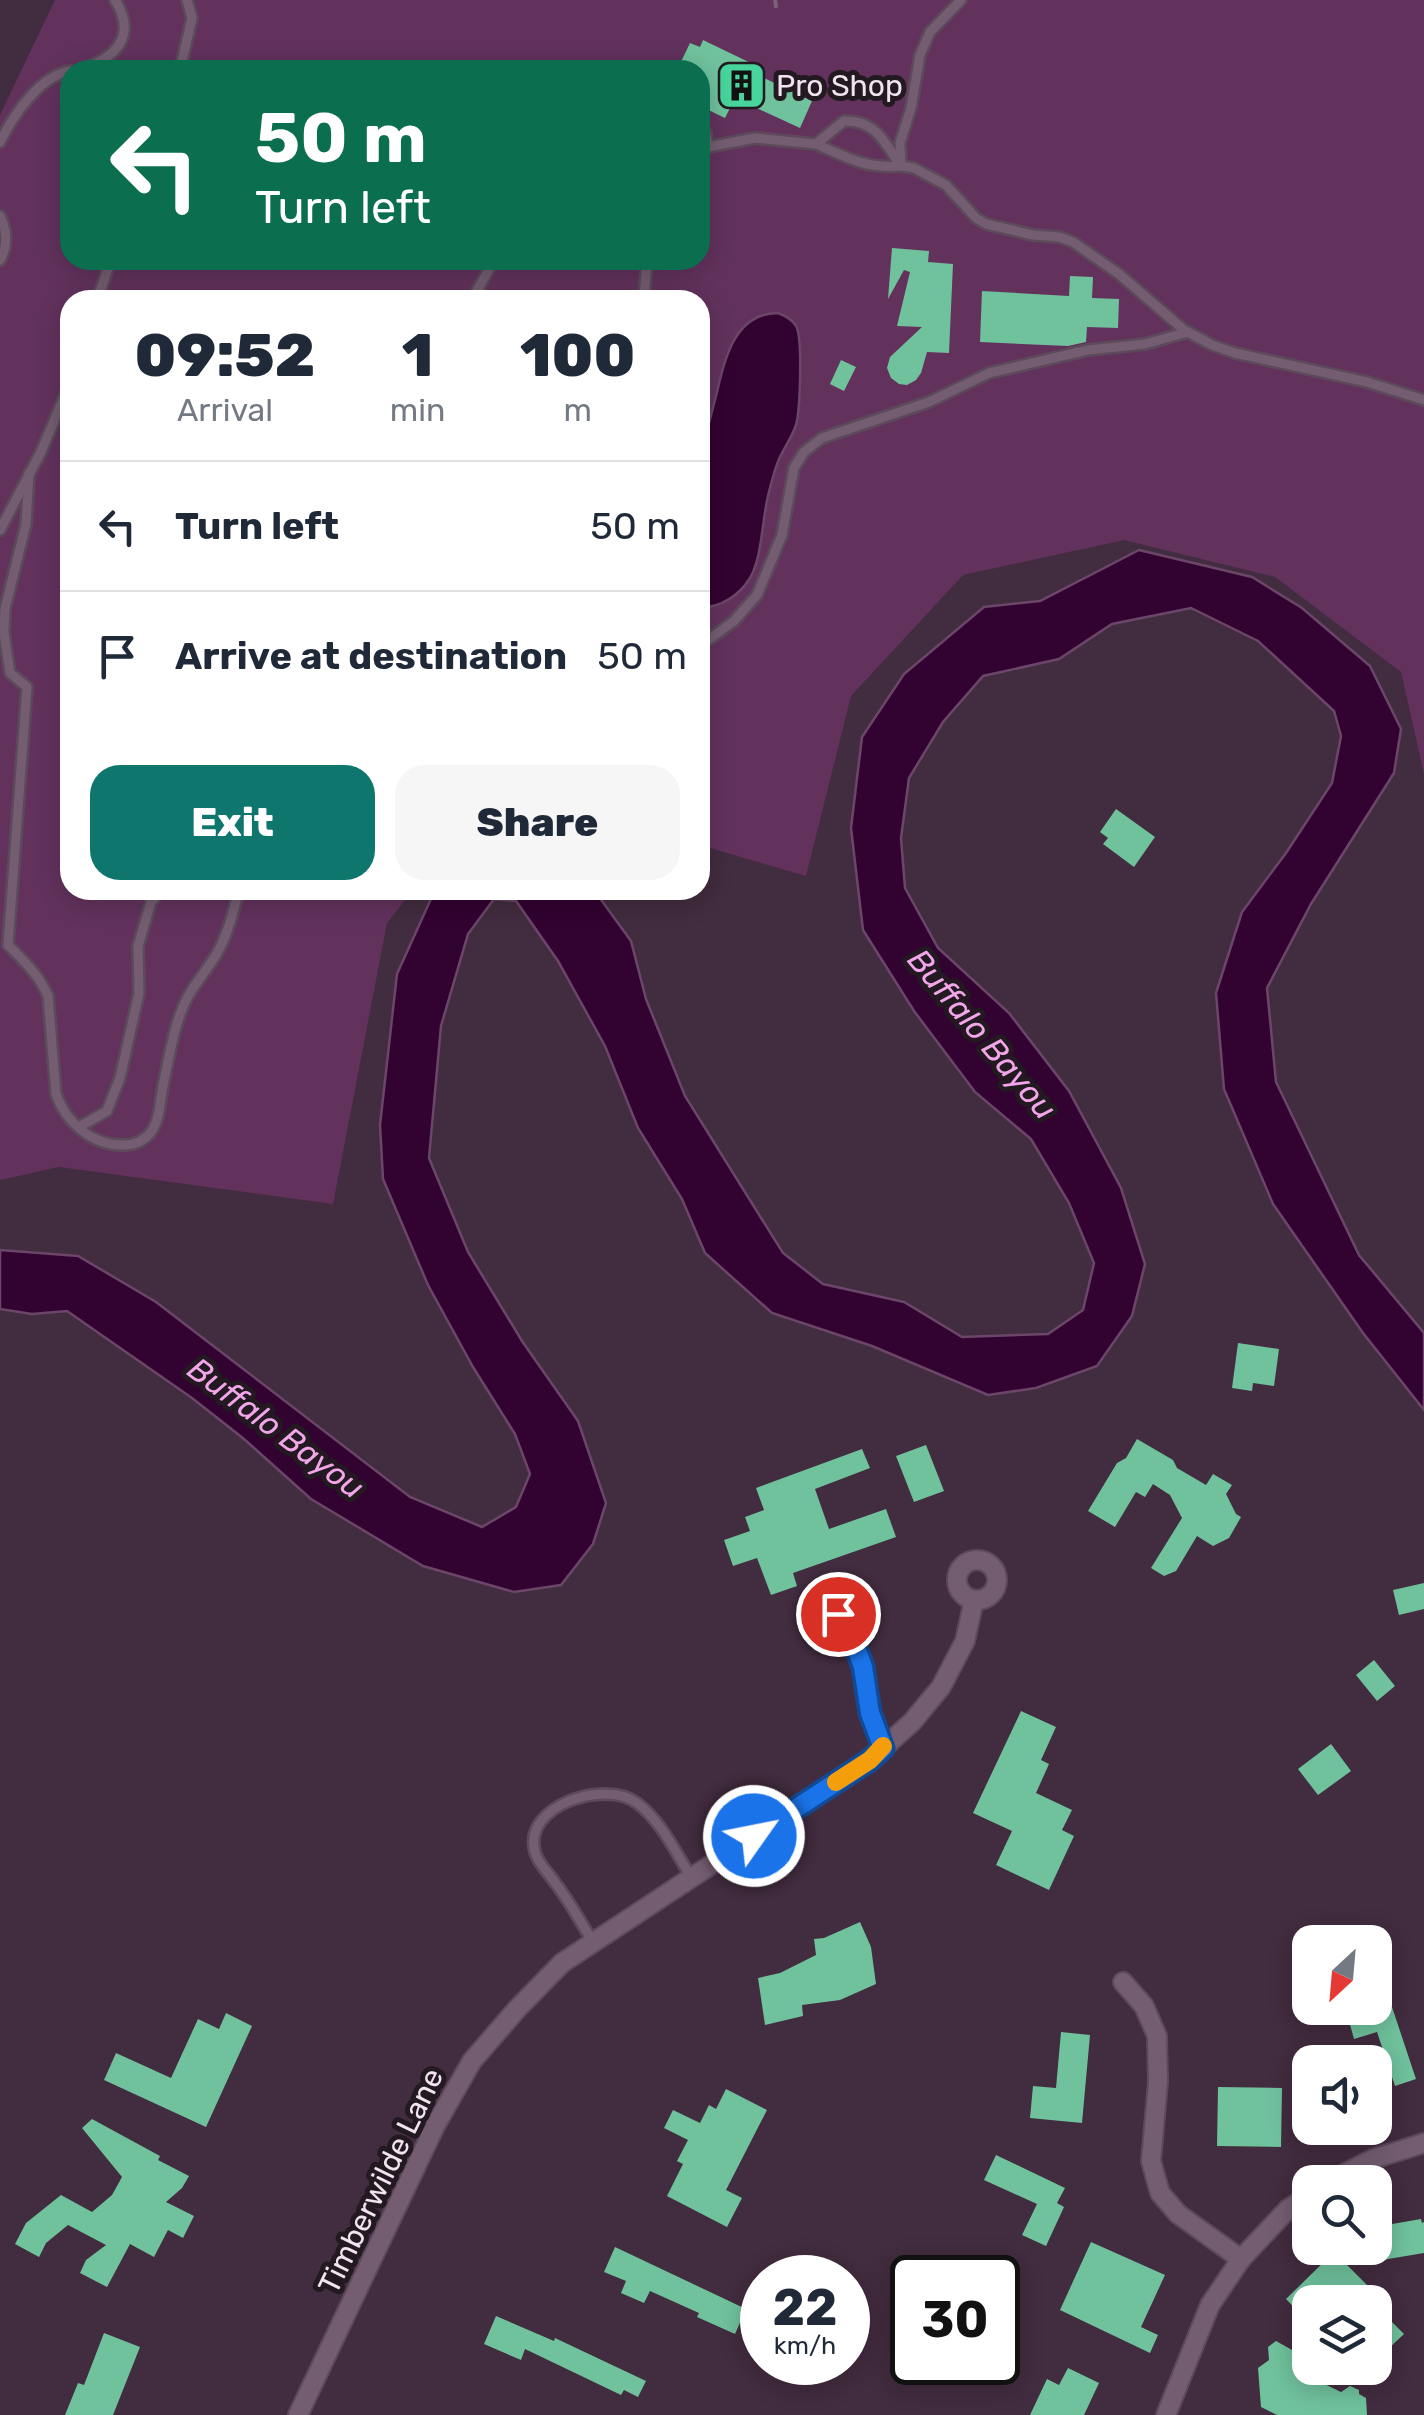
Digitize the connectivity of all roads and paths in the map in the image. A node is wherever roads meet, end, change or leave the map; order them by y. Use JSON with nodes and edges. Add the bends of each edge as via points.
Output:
{"nodes":[{"id":1,"x":116,"y":0,"type":"edge"},
{"id":2,"x":187,"y":0,"type":"edge"},
{"id":3,"x":775,"y":0,"type":"edge"},
{"id":4,"x":961,"y":0,"type":"edge"},
{"id":5,"x":778,"y":13,"type":"dead end"},
{"id":6,"x":105,"y":60,"type":"edge"},
{"id":7,"x":182,"y":60,"type":"edge"},
{"id":8,"x":60,"y":73,"type":"edge"},
{"id":9,"x":0,"y":142,"type":"edge"},
{"id":10,"x":816,"y":144,"type":"junction"},
{"id":11,"x":710,"y":150,"type":"edge"},
{"id":12,"x":901,"y":166,"type":"junction"},
{"id":13,"x":0,"y":216,"type":"edge"},
{"id":14,"x":0,"y":260,"type":"edge"},
{"id":15,"x":1188,"y":332,"type":"junction"},
{"id":16,"x":1424,"y":400,"type":"edge"},
{"id":17,"x":60,"y":406,"type":"edge"},
{"id":18,"x":30,"y":473,"type":"junction"},
{"id":19,"x":0,"y":530,"type":"edge"},
{"id":20,"x":710,"y":638,"type":"edge"},
{"id":21,"x":154,"y":900,"type":"edge"},
{"id":22,"x":236,"y":900,"type":"edge"},
{"id":23,"x":4,"y":944,"type":"edge"},
{"id":24,"x":79,"y":1127,"type":"junction"},
{"id":25,"x":974,"y":1600,"type":"dead end"},
{"id":26,"x":838,"y":1614,"type":"dead end"},
{"id":27,"x":883,"y":1748,"type":"junction"},
{"id":28,"x":691,"y":1877,"type":"junction"},
{"id":29,"x":593,"y":1942,"type":"junction"},
{"id":30,"x":1123,"y":1982,"type":"dead end"},
{"id":31,"x":1424,"y":2144,"type":"edge"},
{"id":32,"x":1361,"y":2165,"type":"edge"},
{"id":33,"x":1292,"y":2205,"type":"edge"},
{"id":34,"x":1241,"y":2259,"type":"junction"},
{"id":35,"x":298,"y":2415,"type":"edge"},
{"id":36,"x":1166,"y":2415,"type":"edge"}],
"edges":[{"from":1,"to":6,"type":"lane","via":[[126,26]]},
{"from":2,"to":7,"type":"lane","via":[[192,18]]},
{"from":3,"to":5,"type":"path"},
{"from":4,"to":12,"type":"lane","via":[[930,32],[920,56]]},
{"from":8,"to":9,"type":"lane","via":[[30,97]]},
{"from":10,"to":11,"type":"lane","via":[[756,138]]},
{"from":10,"to":12,"type":"lane","via":[[878,168]]},
{"from":10,"to":12,"type":"lane","via":[[844,121],[865,123]]},
{"from":12,"to":15,"type":"lane","via":[[936,178],[986,224],[1073,242]]},
{"from":13,"to":14,"type":"lane","via":[[6,239]]},
{"from":15,"to":16,"type":"lane","via":[[1234,353]]},
{"from":15,"to":20,"type":"lane","via":[[989,373],[929,402],[822,438],[794,468],[782,535],[757,595]]},
{"from":17,"to":18,"type":"lane"},
{"from":18,"to":19,"type":"lane"},
{"from":18,"to":23,"type":"lane","via":[[26,524],[4,609],[10,673],[26,687]]},
{"from":21,"to":24,"type":"lane","via":[[138,946],[139,993],[120,1078],[107,1111]]},
{"from":22,"to":24,"type":"lane","via":[[215,957],[182,1010],[150,1134],[131,1145],[105,1144]]},
{"from":23,"to":24,"type":"lane","via":[[32,969],[48,996],[56,1094]]},
{"from":25,"to":27,"type":"street","name":"Timberwilde Lane","via":[[965,1642],[940,1688]]},
{"from":26,"to":27,"type":"lane","via":[[863,1667]]},
{"from":27,"to":28,"type":"street","name":"Timberwilde Lane"},
{"from":28,"to":29,"type":"street","name":"Timberwilde Lane"},
{"from":28,"to":29,"type":"lane","via":[[635,1801],[589,1795],[548,1811],[535,1854]]},
{"from":29,"to":35,"type":"street","name":"Timberwilde Lane","via":[[562,1963],[472,2061]]},
{"from":30,"to":34,"type":"street","via":[[1157,2036],[1151,2162],[1160,2193]]},
{"from":31,"to":32,"type":"street"},
{"from":33,"to":34,"type":"street"},
{"from":34,"to":36,"type":"street","via":[[1210,2305]]}]}
